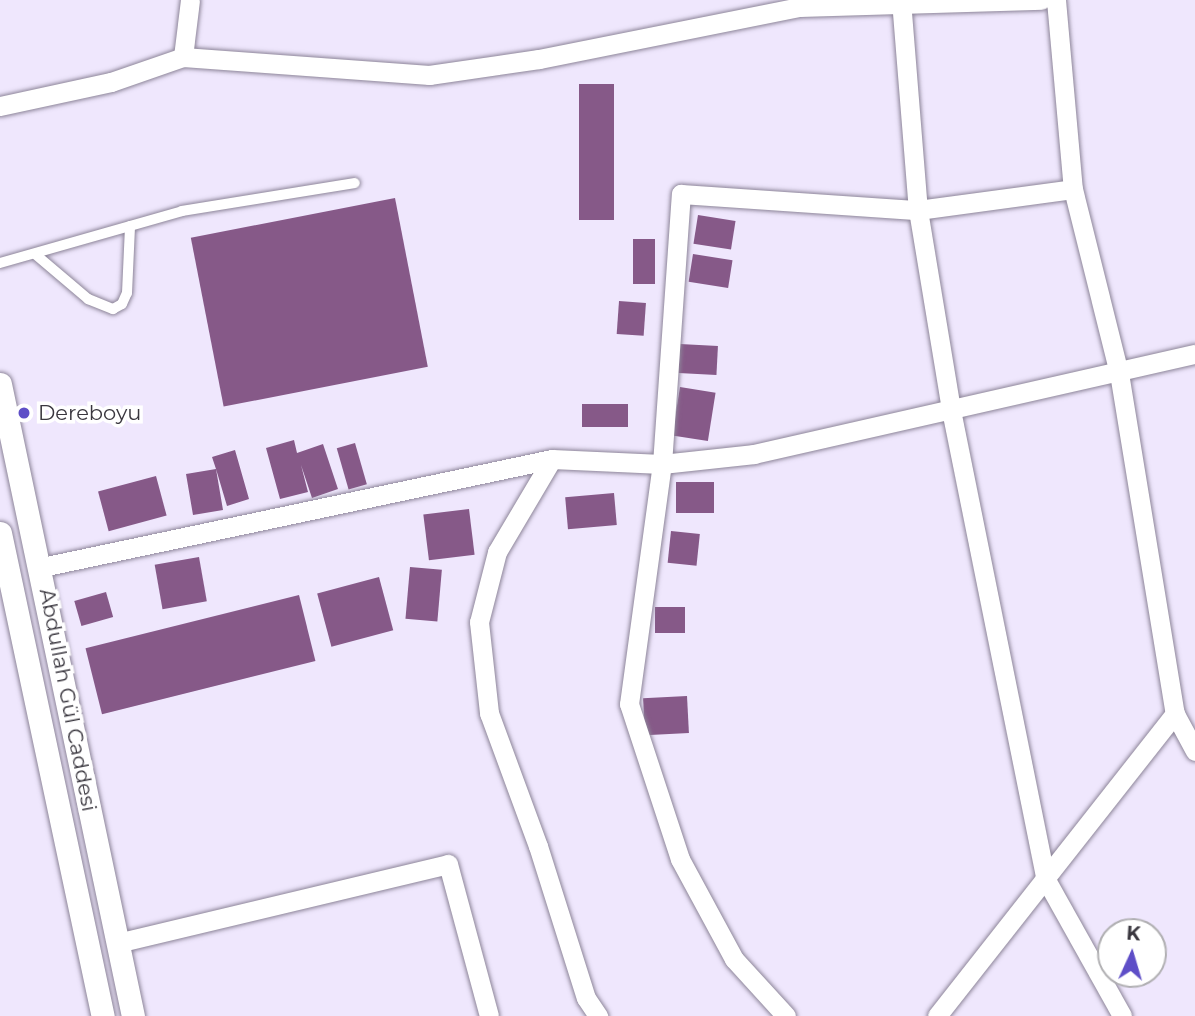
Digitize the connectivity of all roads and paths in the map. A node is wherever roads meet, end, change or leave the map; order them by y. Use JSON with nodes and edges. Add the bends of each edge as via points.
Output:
{"nodes":[{"id":1,"x":190,"y":0,"type":"edge"},
{"id":2,"x":1041,"y":0,"type":"edge"},
{"id":3,"x":1056,"y":0,"type":"edge"},
{"id":4,"x":901,"y":3,"type":"edge"},
{"id":5,"x":183,"y":57,"type":"junction"},
{"id":6,"x":0,"y":106,"type":"edge"},
{"id":7,"x":355,"y":183,"type":"dead end"},
{"id":8,"x":1073,"y":189,"type":"junction"},
{"id":9,"x":918,"y":210,"type":"junction"},
{"id":10,"x":130,"y":226,"type":"junction"},
{"id":11,"x":35,"y":254,"type":"junction"},
{"id":12,"x":0,"y":263,"type":"edge"},
{"id":13,"x":1195,"y":354,"type":"edge"},
{"id":14,"x":1119,"y":373,"type":"junction"},
{"id":15,"x":0,"y":384,"type":"edge"},
{"id":16,"x":951,"y":410,"type":"junction"},
{"id":17,"x":552,"y":459,"type":"junction"},
{"id":18,"x":8,"y":461,"type":"edge"},
{"id":19,"x":662,"y":464,"type":"junction"},
{"id":20,"x":0,"y":533,"type":"edge"},
{"id":21,"x":42,"y":567,"type":"junction"},
{"id":22,"x":1174,"y":715,"type":"junction"},
{"id":23,"x":1195,"y":751,"type":"edge"},
{"id":24,"x":1045,"y":878,"type":"junction"},
{"id":25,"x":117,"y":943,"type":"junction"},
{"id":26,"x":103,"y":1016,"type":"edge"},
{"id":27,"x":133,"y":1016,"type":"edge"},
{"id":28,"x":489,"y":1016,"type":"edge"},
{"id":29,"x":598,"y":1016,"type":"edge"},
{"id":30,"x":786,"y":1016,"type":"edge"},
{"id":31,"x":937,"y":1016,"type":"edge"},
{"id":32,"x":1122,"y":1016,"type":"edge"}],
"edges":[{"from":1,"to":5,"type":"street"},
{"from":2,"to":4,"type":"street"},
{"from":3,"to":8,"type":"street"},
{"from":4,"to":5,"type":"street","via":[[800,7],[539,59],[429,75]]},
{"from":4,"to":9,"type":"street"},
{"from":5,"to":6,"type":"street","via":[[111,82]]},
{"from":7,"to":10,"type":"lane","via":[[182,211]]},
{"from":8,"to":9,"type":"street"},
{"from":8,"to":14,"type":"street"},
{"from":9,"to":16,"type":"street"},
{"from":9,"to":19,"type":"street","via":[[681,194]]},
{"from":10,"to":11,"type":"lane"},
{"from":10,"to":11,"type":"lane","via":[[127,293],[113,309],[88,299]]},
{"from":11,"to":12,"type":"lane"},
{"from":13,"to":14,"type":"street"},
{"from":14,"to":16,"type":"street"},
{"from":14,"to":22,"type":"street"},
{"from":15,"to":18,"type":"street","name":"Abdullah Gül Caddesi"},
{"from":16,"to":19,"type":"street","via":[[754,454]]},
{"from":16,"to":24,"type":"street"},
{"from":17,"to":19,"type":"street"},
{"from":17,"to":21,"type":"street"},
{"from":17,"to":29,"type":"street","via":[[497,552],[480,622],[489,713],[538,846],[586,998]]},
{"from":18,"to":21,"type":"street","name":"Abdullah Gül Caddesi"},
{"from":19,"to":30,"type":"street","via":[[629,704],[680,859],[734,959]]},
{"from":20,"to":26,"type":"street","name":"Abdullah Gül Caddesi"},
{"from":21,"to":25,"type":"street","name":"Abdullah Gül Caddesi"},
{"from":22,"to":23,"type":"street"},
{"from":22,"to":24,"type":"street"},
{"from":24,"to":31,"type":"street"},
{"from":24,"to":32,"type":"street"},
{"from":25,"to":27,"type":"street","name":"Abdullah Gül Caddesi"},
{"from":25,"to":28,"type":"street","via":[[448,864]]}]}
